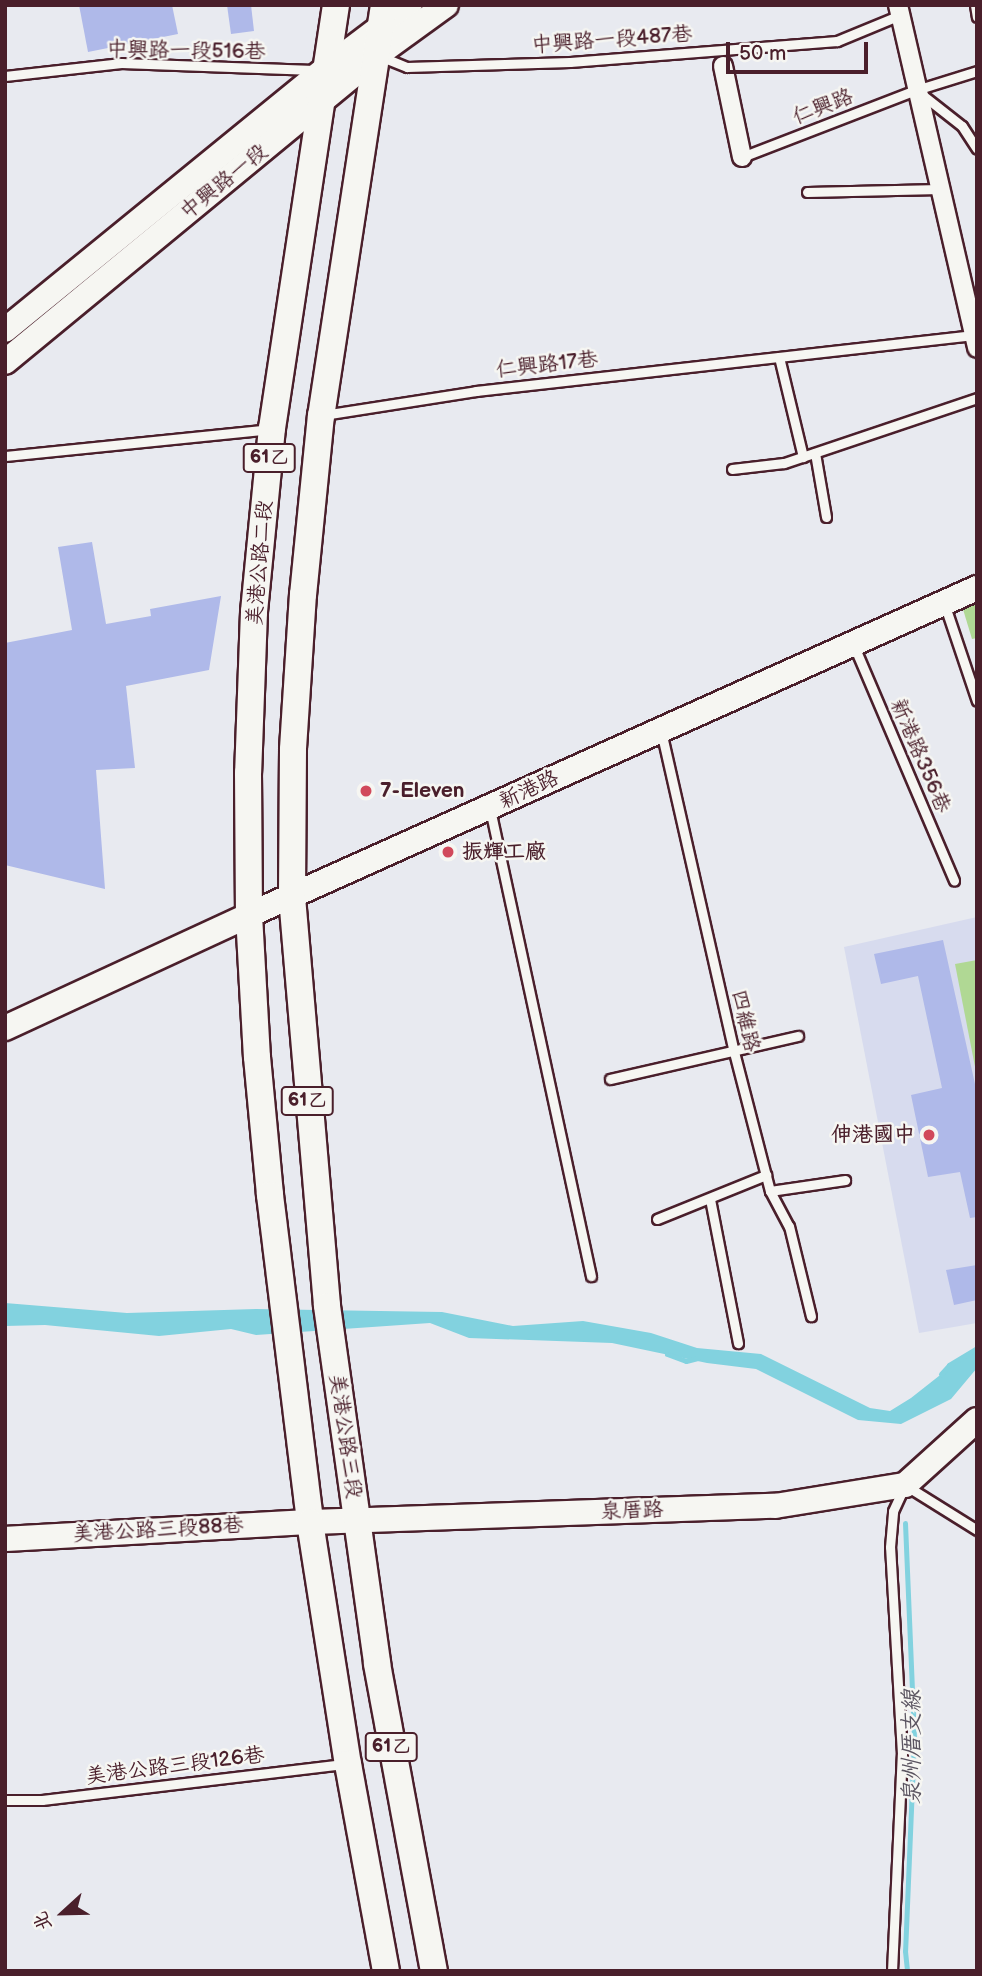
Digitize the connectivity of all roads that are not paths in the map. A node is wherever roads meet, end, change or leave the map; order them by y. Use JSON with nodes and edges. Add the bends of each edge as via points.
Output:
{"nodes":[{"id":1,"x":336,"y":5,"type":"edge"},
{"id":2,"x":410,"y":5,"type":"edge"},
{"id":3,"x":446,"y":5,"type":"edge"},
{"id":4,"x":975,"y":5,"type":"edge"},
{"id":5,"x":899,"y":10,"type":"edge"},
{"id":6,"x":382,"y":16,"type":"edge"},
{"id":7,"x":977,"y":17,"type":"edge"},
{"id":8,"x":377,"y":55,"type":"junction"},
{"id":9,"x":723,"y":66,"type":"dead end"},
{"id":10,"x":325,"y":69,"type":"junction"},
{"id":11,"x":977,"y":71,"type":"edge"},
{"id":12,"x":5,"y":76,"type":"edge"},
{"id":13,"x":916,"y":90,"type":"junction"},
{"id":14,"x":322,"y":101,"type":"junction"},
{"id":15,"x":977,"y":149,"type":"edge"},
{"id":16,"x":742,"y":157,"type":"joint"},
{"id":17,"x":940,"y":189,"type":"junction"},
{"id":18,"x":807,"y":192,"type":"dead end"},
{"id":19,"x":5,"y":330,"type":"edge"},
{"id":20,"x":975,"y":342,"type":"edge"},
{"id":21,"x":779,"y":357,"type":"junction"},
{"id":22,"x":5,"y":362,"type":"edge"},
{"id":23,"x":977,"y":398,"type":"edge"},
{"id":24,"x":321,"y":415,"type":"junction"},
{"id":25,"x":272,"y":428,"type":"junction"},
{"id":26,"x":815,"y":453,"type":"junction"},
{"id":27,"x":5,"y":456,"type":"edge"},
{"id":28,"x":803,"y":457,"type":"junction"},
{"id":29,"x":732,"y":469,"type":"dead end"},
{"id":30,"x":827,"y":517,"type":"dead end"},
{"id":31,"x":977,"y":589,"type":"edge"},
{"id":32,"x":944,"y":604,"type":"junction"},
{"id":33,"x":853,"y":644,"type":"junction"},
{"id":34,"x":977,"y":701,"type":"edge"},
{"id":35,"x":661,"y":730,"type":"junction"},
{"id":36,"x":489,"y":808,"type":"junction"},
{"id":37,"x":954,"y":881,"type":"dead end"},
{"id":38,"x":292,"y":897,"type":"junction"},
{"id":39,"x":249,"y":915,"type":"junction"},
{"id":40,"x":5,"y":1028,"type":"edge"},
{"id":41,"x":798,"y":1036,"type":"dead end"},
{"id":42,"x":734,"y":1052,"type":"junction"},
{"id":43,"x":610,"y":1079,"type":"dead end"},
{"id":44,"x":766,"y":1175,"type":"junction"},
{"id":45,"x":845,"y":1180,"type":"dead end"},
{"id":46,"x":770,"y":1191,"type":"junction"},
{"id":47,"x":710,"y":1199,"type":"junction"},
{"id":48,"x":657,"y":1219,"type":"dead end"},
{"id":49,"x":591,"y":1276,"type":"dead end"},
{"id":50,"x":811,"y":1316,"type":"dead end"},
{"id":51,"x":738,"y":1343,"type":"dead end"},
{"id":52,"x":977,"y":1420,"type":"edge"},
{"id":53,"x":905,"y":1485,"type":"junction"},
{"id":54,"x":358,"y":1521,"type":"junction"},
{"id":55,"x":310,"y":1522,"type":"junction"},
{"id":56,"x":977,"y":1530,"type":"edge"},
{"id":57,"x":5,"y":1539,"type":"edge"},
{"id":58,"x":348,"y":1763,"type":"junction"},
{"id":59,"x":5,"y":1800,"type":"edge"},
{"id":60,"x":386,"y":1971,"type":"edge"},
{"id":61,"x":434,"y":1971,"type":"edge"},
{"id":62,"x":892,"y":1971,"type":"edge"}],
"edges":[{"from":1,"to":10,"type":"main road","name":"美港公路二段","number":"61乙"},
{"from":2,"to":6,"type":"street","name":"中興路一段"},
{"from":3,"to":8,"type":"street","name":"中興路一段"},
{"from":4,"to":7,"type":"lane"},
{"from":5,"to":8,"type":"lane","name":"中興路一段487巷","via":[[837,41],[570,62],[407,67]]},
{"from":5,"to":13,"type":"street"},
{"from":6,"to":8,"type":"main road","number":"61乙"},
{"from":6,"to":10,"type":"street","name":"中興路一段"},
{"from":8,"to":10,"type":"lane"},
{"from":8,"to":14,"type":"street","name":"中興路一段"},
{"from":8,"to":24,"type":"main road","number":"61乙"},
{"from":9,"to":16,"type":"street"},
{"from":10,"to":12,"type":"lane","name":"中興路一段516巷","via":[[121,63]]},
{"from":10,"to":14,"type":"main road","name":"美港公路二段","number":"61乙"},
{"from":10,"to":19,"type":"street","name":"中興路一段"},
{"from":11,"to":13,"type":"lane","name":"仁興路"},
{"from":13,"to":15,"type":"lane","via":[[962,126]]},
{"from":13,"to":16,"type":"lane","name":"仁興路"},
{"from":13,"to":17,"type":"street"},
{"from":14,"to":22,"type":"street","name":"中興路一段"},
{"from":14,"to":25,"type":"main road","name":"美港公路二段","number":"61乙"},
{"from":17,"to":18,"type":"lane"},
{"from":17,"to":20,"type":"street"},
{"from":20,"to":21,"type":"lane","name":"仁興路17巷"},
{"from":21,"to":24,"type":"lane","name":"仁興路17巷","via":[[476,390]]},
{"from":21,"to":28,"type":"lane"},
{"from":23,"to":26,"type":"lane"},
{"from":24,"to":38,"type":"main road","number":"61乙","via":[[293,750]]},
{"from":25,"to":27,"type":"lane"},
{"from":25,"to":39,"type":"main road","name":"美港公路二段","number":"61乙","via":[[254,612]]},
{"from":26,"to":28,"type":"lane"},
{"from":26,"to":30,"type":"lane"},
{"from":28,"to":29,"type":"lane"},
{"from":31,"to":32,"type":"street","name":"新港路"},
{"from":32,"to":33,"type":"street","name":"新港路"},
{"from":32,"to":34,"type":"lane"},
{"from":33,"to":35,"type":"street","name":"新港路"},
{"from":33,"to":37,"type":"lane","name":"新港路356巷"},
{"from":35,"to":36,"type":"street","name":"新港路"},
{"from":35,"to":42,"type":"lane","name":"四維路"},
{"from":36,"to":38,"type":"street","name":"新港路"},
{"from":36,"to":49,"type":"lane"},
{"from":38,"to":39,"type":"street","name":"新港路"},
{"from":38,"to":54,"type":"main road","name":"美港公路三段","number":"61乙","via":[[329,1318]]},
{"from":39,"to":40,"type":"street","name":"新港路"},
{"from":39,"to":55,"type":"main road","number":"61乙","via":[[257,1057]]},
{"from":41,"to":42,"type":"lane"},
{"from":42,"to":43,"type":"lane"},
{"from":42,"to":44,"type":"lane","name":"四維路"},
{"from":44,"to":46,"type":"lane","name":"四維路"},
{"from":44,"to":47,"type":"lane"},
{"from":45,"to":46,"type":"lane"},
{"from":46,"to":50,"type":"lane","name":"四維路","via":[[789,1226]]},
{"from":47,"to":48,"type":"lane"},
{"from":47,"to":51,"type":"lane"},
{"from":52,"to":53,"type":"street"},
{"from":53,"to":54,"type":"street","name":"泉厝路","via":[[775,1506]]},
{"from":53,"to":56,"type":"lane"},
{"from":53,"to":62,"type":"lane","via":[[893,1511],[890,1547],[902,1754]]},
{"from":54,"to":55,"type":"street","name":"泉厝路"},
{"from":54,"to":61,"type":"main road","name":"美港公路三段","number":"61乙","via":[[377,1664]]},
{"from":55,"to":57,"type":"street","name":"美港公路三段88巷"},
{"from":55,"to":58,"type":"main road","number":"61乙"},
{"from":58,"to":59,"type":"lane","name":"美港公路三段126巷","via":[[42,1800]]},
{"from":58,"to":60,"type":"main road","number":"61乙"}]}
